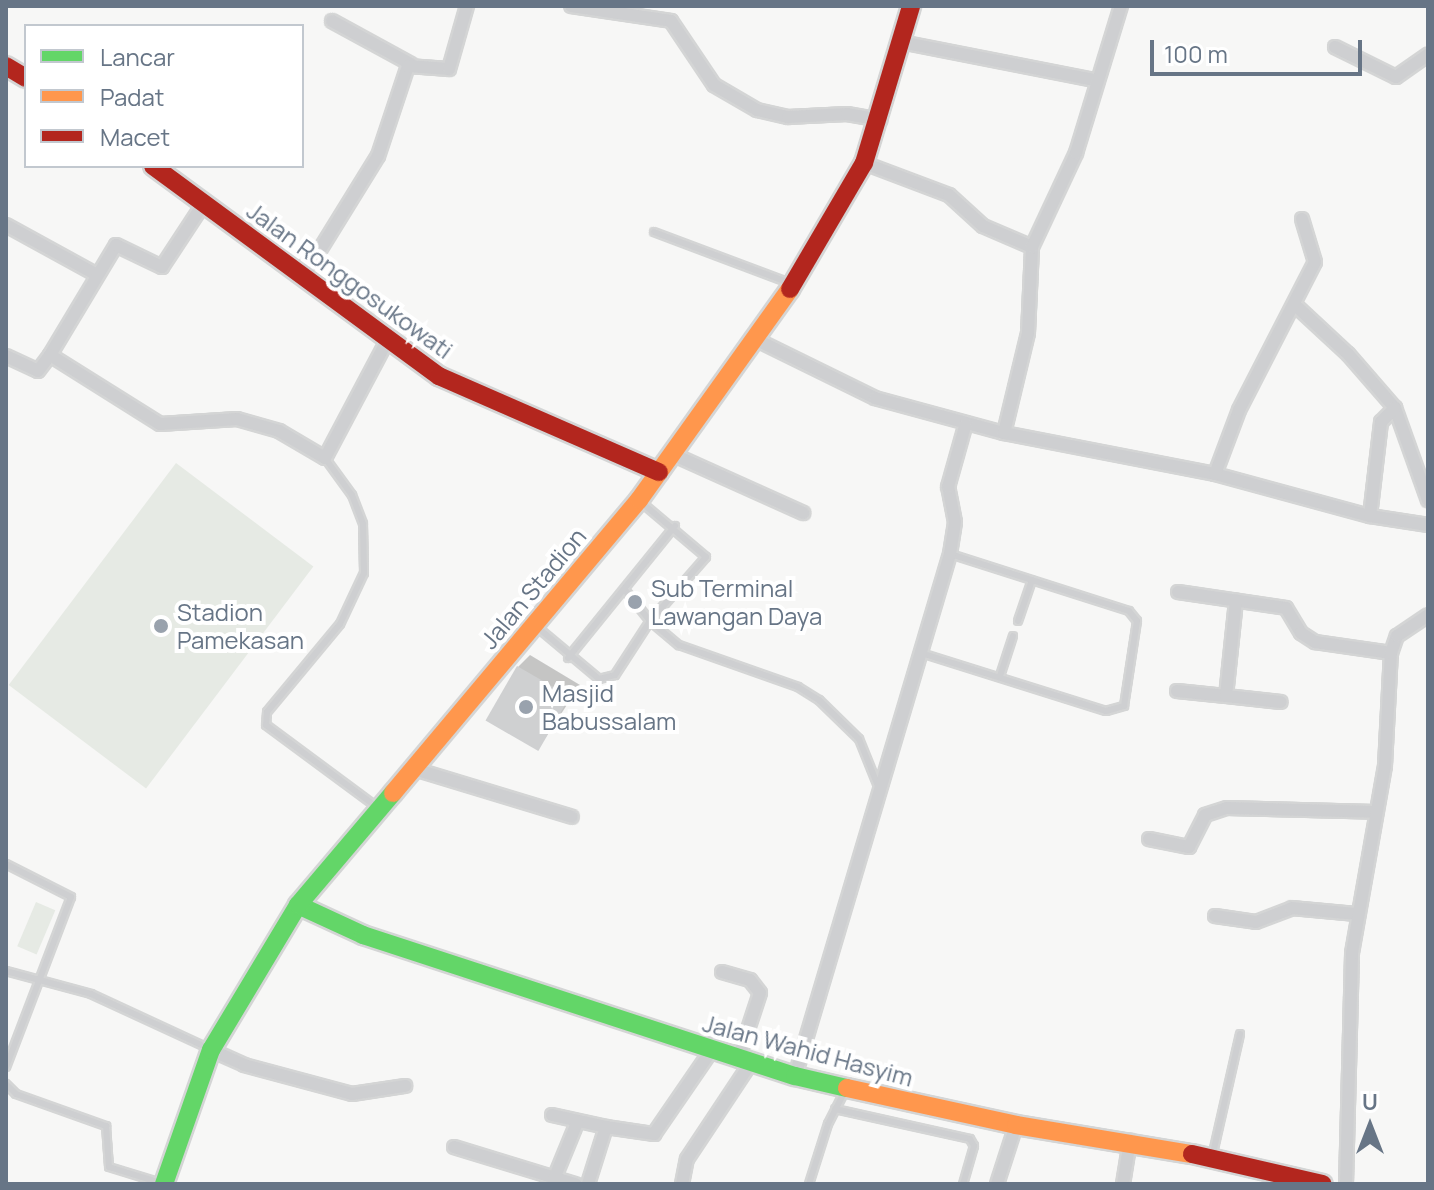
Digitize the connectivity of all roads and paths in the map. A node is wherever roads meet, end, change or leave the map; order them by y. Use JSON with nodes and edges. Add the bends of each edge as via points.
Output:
{"nodes":[{"id":1,"x":467,"y":6,"type":"edge"},
{"id":2,"x":571,"y":6,"type":"edge"},
{"id":3,"x":676,"y":6,"type":"edge"},
{"id":4,"x":911,"y":6,"type":"edge"},
{"id":5,"x":1121,"y":6,"type":"edge"},
{"id":6,"x":332,"y":21,"type":"dead end"},
{"id":7,"x":671,"y":21,"type":"junction"},
{"id":8,"x":901,"y":42,"type":"junction"},
{"id":9,"x":1335,"y":47,"type":"dead end"},
{"id":10,"x":1428,"y":55,"type":"edge"},
{"id":11,"x":411,"y":64,"type":"junction"},
{"id":12,"x":6,"y":66,"type":"edge"},
{"id":13,"x":24,"y":77,"type":"edge"},
{"id":14,"x":1095,"y":80,"type":"junction"},
{"id":15,"x":880,"y":120,"type":"junction"},
{"id":16,"x":864,"y":163,"type":"junction"},
{"id":17,"x":156,"y":168,"type":"edge"},
{"id":18,"x":204,"y":203,"type":"junction"},
{"id":19,"x":1302,"y":219,"type":"dead end"},
{"id":20,"x":6,"y":225,"type":"edge"},
{"id":21,"x":654,"y":232,"type":"dead end"},
{"id":22,"x":1032,"y":247,"type":"junction"},
{"id":23,"x":305,"y":274,"type":"junction"},
{"id":24,"x":97,"y":275,"type":"junction"},
{"id":25,"x":793,"y":285,"type":"junction"},
{"id":26,"x":1294,"y":304,"type":"junction"},
{"id":27,"x":757,"y":340,"type":"junction"},
{"id":28,"x":387,"y":341,"type":"junction"},
{"id":29,"x":50,"y":355,"type":"junction"},
{"id":30,"x":6,"y":356,"type":"edge"},
{"id":31,"x":1395,"y":408,"type":"junction"},
{"id":32,"x":966,"y":423,"type":"junction"},
{"id":33,"x":1004,"y":433,"type":"junction"},
{"id":34,"x":1428,"y":444,"type":"edge"},
{"id":35,"x":1414,"y":449,"type":"junction"},
{"id":36,"x":672,"y":454,"type":"junction"},
{"id":37,"x":325,"y":458,"type":"junction"},
{"id":38,"x":659,"y":472,"type":"junction"},
{"id":39,"x":1215,"y":474,"type":"junction"},
{"id":40,"x":639,"y":500,"type":"junction"},
{"id":41,"x":1428,"y":500,"type":"edge"},
{"id":42,"x":803,"y":513,"type":"dead end"},
{"id":43,"x":1370,"y":516,"type":"junction"},
{"id":44,"x":1428,"y":525,"type":"edge"},
{"id":45,"x":675,"y":526,"type":"junction"},
{"id":46,"x":950,"y":554,"type":"junction"},
{"id":47,"x":1032,"y":580,"type":"junction"},
{"id":48,"x":625,"y":590,"type":"junction"},
{"id":49,"x":1178,"y":592,"type":"dead end"},
{"id":50,"x":1236,"y":601,"type":"junction"},
{"id":51,"x":1428,"y":615,"type":"edge"},
{"id":52,"x":650,"y":621,"type":"junction"},
{"id":53,"x":1018,"y":621,"type":"dead end"},
{"id":54,"x":534,"y":624,"type":"junction"},
{"id":55,"x":1013,"y":636,"type":"dead end"},
{"id":56,"x":919,"y":653,"type":"junction"},
{"id":57,"x":1391,"y":653,"type":"junction"},
{"id":58,"x":568,"y":658,"type":"junction"},
{"id":59,"x":1000,"y":676,"type":"junction"},
{"id":60,"x":1177,"y":691,"type":"dead end"},
{"id":61,"x":1226,"y":696,"type":"junction"},
{"id":62,"x":1281,"y":702,"type":"dead end"},
{"id":63,"x":411,"y":768,"type":"junction"},
{"id":64,"x":878,"y":786,"type":"junction"},
{"id":65,"x":377,"y":807,"type":"junction"},
{"id":66,"x":1375,"y":812,"type":"junction"},
{"id":67,"x":572,"y":817,"type":"dead end"},
{"id":68,"x":1149,"y":839,"type":"dead end"},
{"id":69,"x":6,"y":864,"type":"edge"},
{"id":70,"x":298,"y":905,"type":"junction"},
{"id":71,"x":1356,"y":914,"type":"junction"},
{"id":72,"x":1215,"y":916,"type":"dead end"},
{"id":73,"x":6,"y":971,"type":"edge"},
{"id":74,"x":722,"y":972,"type":"dead end"},
{"id":75,"x":36,"y":981,"type":"junction"},
{"id":76,"x":1240,"y":1034,"type":"dead end"},
{"id":77,"x":211,"y":1050,"type":"junction"},
{"id":78,"x":711,"y":1051,"type":"junction"},
{"id":79,"x":744,"y":1062,"type":"junction"},
{"id":80,"x":6,"y":1067,"type":"edge"},
{"id":81,"x":795,"y":1076,"type":"junction"},
{"id":82,"x":6,"y":1084,"type":"edge"},
{"id":83,"x":405,"y":1086,"type":"dead end"},
{"id":84,"x":847,"y":1088,"type":"junction"},
{"id":85,"x":835,"y":1109,"type":"junction"},
{"id":86,"x":552,"y":1115,"type":"dead end"},
{"id":87,"x":577,"y":1123,"type":"junction"},
{"id":88,"x":1016,"y":1125,"type":"junction"},
{"id":89,"x":606,"y":1127,"type":"junction"},
{"id":90,"x":1130,"y":1141,"type":"junction"},
{"id":91,"x":454,"y":1147,"type":"dead end"},
{"id":92,"x":1212,"y":1157,"type":"junction"},
{"id":93,"x":554,"y":1179,"type":"junction"},
{"id":94,"x":164,"y":1184,"type":"edge"},
{"id":95,"x":575,"y":1184,"type":"edge"},
{"id":96,"x":588,"y":1184,"type":"edge"},
{"id":97,"x":682,"y":1184,"type":"edge"},
{"id":98,"x":809,"y":1184,"type":"edge"},
{"id":99,"x":963,"y":1184,"type":"edge"},
{"id":100,"x":997,"y":1184,"type":"edge"},
{"id":101,"x":1123,"y":1184,"type":"edge"},
{"id":102,"x":1323,"y":1184,"type":"edge"},
{"id":103,"x":1346,"y":1184,"type":"edge"}],
"edges":[{"from":1,"to":11,"type":"street","via":[[449,69]]},
{"from":2,"to":7,"type":"street"},
{"from":3,"to":7,"type":"street"},
{"from":4,"to":8,"type":"main road","name":"Jalan Stadion"},
{"from":5,"to":14,"type":"street"},
{"from":6,"to":11,"type":"street"},
{"from":7,"to":15,"type":"street","via":[[714,85],[732,98],[788,117],[847,114]]},
{"from":8,"to":14,"type":"street"},
{"from":8,"to":15,"type":"main road","name":"Jalan Stadion"},
{"from":9,"to":10,"type":"street","via":[[1396,77]]},
{"from":11,"to":23,"type":"street","via":[[378,156]]},
{"from":12,"to":13,"type":"main road"},
{"from":14,"to":22,"type":"street","via":[[1076,153]]},
{"from":15,"to":16,"type":"main road","name":"Jalan Stadion"},
{"from":16,"to":22,"type":"street","via":[[949,195],[983,226]]},
{"from":16,"to":25,"type":"main road","name":"Jalan Stadion"},
{"from":17,"to":18,"type":"main road","name":"Jalan Ronggosukowati"},
{"from":18,"to":23,"type":"main road","name":"Jalan Ronggosukowati"},
{"from":18,"to":24,"type":"street","via":[[165,265],[158,267],[119,245]]},
{"from":19,"to":26,"type":"street","via":[[1315,262]]},
{"from":20,"to":24,"type":"street"},
{"from":21,"to":25,"type":"lane"},
{"from":22,"to":33,"type":"street","via":[[1028,333]]},
{"from":23,"to":28,"type":"main road","name":"Jalan Ronggosukowati"},
{"from":24,"to":29,"type":"street"},
{"from":25,"to":27,"type":"main road","name":"Jalan Stadion"},
{"from":26,"to":31,"type":"street","via":[[1337,342]]},
{"from":26,"to":39,"type":"street","via":[[1239,410]]},
{"from":27,"to":32,"type":"street","via":[[845,388]]},
{"from":27,"to":36,"type":"main road","name":"Jalan Stadion"},
{"from":28,"to":37,"type":"street"},
{"from":28,"to":38,"type":"main road","name":"Jalan Ronggosukowati","via":[[466,390]]},
{"from":29,"to":30,"type":"street","via":[[38,371]]},
{"from":29,"to":37,"type":"street","via":[[160,424],[237,419],[279,431]]},
{"from":31,"to":35,"type":"street"},
{"from":31,"to":43,"type":"street","via":[[1381,422]]},
{"from":32,"to":33,"type":"street"},
{"from":32,"to":46,"type":"street","via":[[948,487],[955,522]]},
{"from":33,"to":39,"type":"street"},
{"from":34,"to":35,"type":"street"},
{"from":35,"to":41,"type":"street"},
{"from":36,"to":38,"type":"main road","name":"Jalan Stadion"},
{"from":36,"to":42,"type":"street"},
{"from":37,"to":65,"type":"lane","via":[[352,495],[363,524],[364,573],[340,624],[267,712],[266,725]]},
{"from":38,"to":40,"type":"main road","name":"Jalan Stadion"},
{"from":39,"to":43,"type":"street"},
{"from":40,"to":45,"type":"lane"},
{"from":40,"to":54,"type":"main road","name":"Jalan Stadion"},
{"from":43,"to":44,"type":"street"},
{"from":45,"to":48,"type":"lane"},
{"from":45,"to":52,"type":"lane","via":[[706,557]]},
{"from":46,"to":47,"type":"lane"},
{"from":46,"to":56,"type":"street"},
{"from":47,"to":53,"type":"lane"},
{"from":47,"to":59,"type":"lane","via":[[1129,611],[1137,621],[1124,706],[1112,713]]},
{"from":48,"to":52,"type":"lane"},
{"from":48,"to":58,"type":"lane"},
{"from":49,"to":50,"type":"street"},
{"from":50,"to":57,"type":"street","via":[[1286,608],[1301,633],[1315,642]]},
{"from":50,"to":61,"type":"street"},
{"from":51,"to":57,"type":"street","via":[[1397,636]]},
{"from":52,"to":58,"type":"lane","via":[[608,678],[599,679]]},
{"from":52,"to":64,"type":"lane","via":[[679,645],[798,687],[819,700],[859,739]]},
{"from":54,"to":58,"type":"lane"},
{"from":54,"to":63,"type":"main road","name":"Jalan Stadion"},
{"from":55,"to":59,"type":"lane"},
{"from":56,"to":59,"type":"lane"},
{"from":56,"to":64,"type":"street"},
{"from":57,"to":66,"type":"street","via":[[1385,766]]},
{"from":60,"to":61,"type":"street"},
{"from":61,"to":62,"type":"street"},
{"from":63,"to":65,"type":"main road","name":"Jalan Stadion"},
{"from":63,"to":67,"type":"street"},
{"from":64,"to":81,"type":"street"},
{"from":65,"to":70,"type":"main road","name":"Jalan Stadion"},
{"from":66,"to":68,"type":"street","via":[[1227,808],[1205,815],[1189,847]]},
{"from":66,"to":71,"type":"street"},
{"from":69,"to":75,"type":"lane","via":[[71,897]]},
{"from":70,"to":77,"type":"main road","name":"Jalan Stadion"},
{"from":70,"to":78,"type":"main road","name":"Jalan Wahid Hasyim","via":[[363,935]]},
{"from":71,"to":72,"type":"street","via":[[1292,908],[1256,922]]},
{"from":71,"to":103,"type":"street"},
{"from":73,"to":75,"type":"lane"},
{"from":74,"to":79,"type":"street","via":[[750,980],[760,993]]},
{"from":75,"to":77,"type":"lane","via":[[91,994]]},
{"from":75,"to":80,"type":"lane"},
{"from":76,"to":92,"type":"lane"},
{"from":77,"to":83,"type":"street","via":[[269,1073],[352,1094]]},
{"from":77,"to":94,"type":"main road","name":"Jalan Stadion"},
{"from":78,"to":79,"type":"main road","name":"Jalan Wahid Hasyim"},
{"from":78,"to":89,"type":"street","via":[[654,1134]]},
{"from":79,"to":81,"type":"main road","name":"Jalan Wahid Hasyim"},
{"from":79,"to":97,"type":"street","via":[[687,1159]]},
{"from":81,"to":84,"type":"main road","name":"Jalan Wahid Hasyim"},
{"from":82,"to":94,"type":"lane","via":[[16,1094],[106,1126],[109,1167]]},
{"from":84,"to":85,"type":"lane"},
{"from":84,"to":88,"type":"main road","name":"Jalan Wahid Hasyim"},
{"from":85,"to":98,"type":"lane"},
{"from":85,"to":99,"type":"lane","via":[[970,1139],[974,1146]]},
{"from":86,"to":87,"type":"street"},
{"from":87,"to":89,"type":"street"},
{"from":87,"to":93,"type":"street"},
{"from":88,"to":90,"type":"main road","name":"Jalan Wahid Hasyim"},
{"from":88,"to":100,"type":"street"},
{"from":89,"to":96,"type":"street"},
{"from":90,"to":92,"type":"main road","name":"Jalan Wahid Hasyim"},
{"from":90,"to":101,"type":"street"},
{"from":91,"to":93,"type":"street"},
{"from":92,"to":102,"type":"main road","name":"Jalan Wahid Hasyim"},
{"from":93,"to":95,"type":"street"}]}
